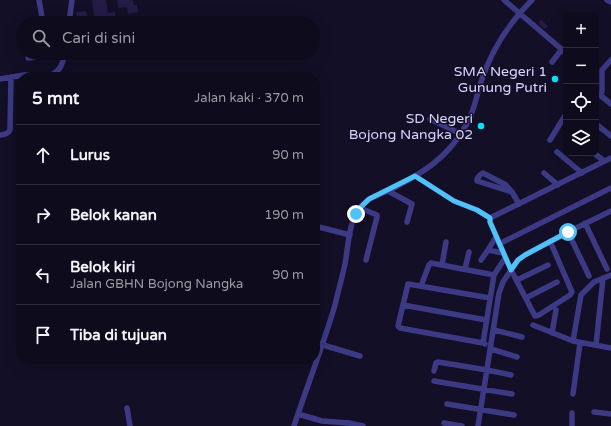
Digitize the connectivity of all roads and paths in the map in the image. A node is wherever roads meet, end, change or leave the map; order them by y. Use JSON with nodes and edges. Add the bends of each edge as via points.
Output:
{"nodes":[{"id":1,"x":39,"y":0,"type":"edge"},
{"id":2,"x":72,"y":0,"type":"edge"},
{"id":3,"x":504,"y":0,"type":"edge"},
{"id":4,"x":532,"y":0,"type":"edge"},
{"id":5,"x":607,"y":0,"type":"edge"},
{"id":6,"x":611,"y":2,"type":"edge"},
{"id":7,"x":519,"y":13,"type":"junction"},
{"id":8,"x":42,"y":16,"type":"edge"},
{"id":9,"x":70,"y":16,"type":"edge"},
{"id":10,"x":563,"y":50,"type":"edge"},
{"id":11,"x":563,"y":52,"type":"edge"},
{"id":12,"x":63,"y":60,"type":"edge"},
{"id":13,"x":611,"y":60,"type":"edge"},
{"id":14,"x":552,"y":62,"type":"dead end"},
{"id":15,"x":56,"y":72,"type":"edge"},
{"id":16,"x":16,"y":76,"type":"edge"},
{"id":17,"x":11,"y":77,"type":"junction"},
{"id":18,"x":0,"y":79,"type":"edge"},
{"id":19,"x":599,"y":92,"type":"edge"},
{"id":20,"x":599,"y":94,"type":"edge"},
{"id":21,"x":611,"y":104,"type":"edge"},
{"id":22,"x":430,"y":119,"type":"dead end"},
{"id":23,"x":563,"y":119,"type":"edge"},
{"id":24,"x":599,"y":126,"type":"edge"},
{"id":25,"x":461,"y":134,"type":"junction"},
{"id":26,"x":0,"y":135,"type":"edge"},
{"id":27,"x":611,"y":136,"type":"edge"},
{"id":28,"x":550,"y":140,"type":"dead end"},
{"id":29,"x":557,"y":152,"type":"dead end"},
{"id":30,"x":598,"y":156,"type":"edge"},
{"id":31,"x":611,"y":158,"type":"edge"},
{"id":32,"x":604,"y":161,"type":"junction"},
{"id":33,"x":544,"y":173,"type":"dead end"},
{"id":34,"x":582,"y":173,"type":"junction"},
{"id":35,"x":415,"y":176,"type":"junction"},
{"id":36,"x":558,"y":185,"type":"junction"},
{"id":37,"x":611,"y":188,"type":"edge"},
{"id":38,"x":388,"y":191,"type":"junction"},
{"id":39,"x":512,"y":192,"type":"junction"},
{"id":40,"x":519,"y":204,"type":"junction"},
{"id":41,"x":360,"y":208,"type":"junction"},
{"id":42,"x":611,"y":212,"type":"edge"},
{"id":43,"x":490,"y":218,"type":"junction"},
{"id":44,"x":407,"y":222,"type":"dead end"},
{"id":45,"x":586,"y":223,"type":"junction"},
{"id":46,"x":320,"y":227,"type":"edge"},
{"id":47,"x":568,"y":232,"type":"junction"},
{"id":48,"x":350,"y":235,"type":"junction"},
{"id":49,"x":496,"y":237,"type":"junction"},
{"id":50,"x":550,"y":241,"type":"junction"},
{"id":51,"x":446,"y":242,"type":"dead end"},
{"id":52,"x":499,"y":244,"type":"junction"},
{"id":53,"x":488,"y":250,"type":"junction"},
{"id":54,"x":469,"y":252,"type":"dead end"},
{"id":55,"x":366,"y":260,"type":"dead end"},
{"id":56,"x":481,"y":260,"type":"dead end"},
{"id":57,"x":507,"y":262,"type":"junction"},
{"id":58,"x":442,"y":265,"type":"junction"},
{"id":59,"x":548,"y":265,"type":"dead end"},
{"id":60,"x":465,"y":269,"type":"junction"},
{"id":61,"x":607,"y":269,"type":"dead end"},
{"id":62,"x":611,"y":274,"type":"edge"},
{"id":63,"x":494,"y":275,"type":"junction"},
{"id":64,"x":589,"y":276,"type":"dead end"},
{"id":65,"x":603,"y":278,"type":"junction"},
{"id":66,"x":518,"y":280,"type":"junction"},
{"id":67,"x":557,"y":282,"type":"dead end"},
{"id":68,"x":421,"y":286,"type":"junction"},
{"id":69,"x":490,"y":298,"type":"junction"},
{"id":70,"x":526,"y":298,"type":"junction"},
{"id":71,"x":404,"y":305,"type":"junction"},
{"id":72,"x":556,"y":310,"type":"dead end"},
{"id":73,"x":486,"y":320,"type":"junction"},
{"id":74,"x":533,"y":325,"type":"dead end"},
{"id":75,"x":494,"y":330,"type":"junction"},
{"id":76,"x":552,"y":333,"type":"junction"},
{"id":77,"x":522,"y":337,"type":"dead end"},
{"id":78,"x":573,"y":341,"type":"junction"},
{"id":79,"x":580,"y":343,"type":"junction"},
{"id":80,"x":323,"y":345,"type":"junction"},
{"id":81,"x":488,"y":345,"type":"junction"},
{"id":82,"x":596,"y":345,"type":"junction"},
{"id":83,"x":611,"y":348,"type":"edge"},
{"id":84,"x":320,"y":353,"type":"edge"},
{"id":85,"x":360,"y":356,"type":"dead end"},
{"id":86,"x":517,"y":357,"type":"dead end"},
{"id":87,"x":316,"y":364,"type":"edge"},
{"id":88,"x":487,"y":370,"type":"junction"},
{"id":89,"x":434,"y":371,"type":"dead end"},
{"id":90,"x":511,"y":375,"type":"dead end"},
{"id":91,"x":434,"y":381,"type":"dead end"},
{"id":92,"x":484,"y":389,"type":"junction"},
{"id":93,"x":512,"y":394,"type":"dead end"},
{"id":94,"x":573,"y":394,"type":"dead end"},
{"id":95,"x":447,"y":404,"type":"dead end"},
{"id":96,"x":127,"y":408,"type":"dead end"},
{"id":97,"x":481,"y":409,"type":"junction"},
{"id":98,"x":572,"y":412,"type":"dead end"},
{"id":99,"x":594,"y":412,"type":"dead end"},
{"id":100,"x":298,"y":414,"type":"junction"},
{"id":101,"x":611,"y":414,"type":"edge"},
{"id":102,"x":514,"y":415,"type":"dead end"},
{"id":103,"x":444,"y":423,"type":"dead end"},
{"id":104,"x":130,"y":426,"type":"edge"},
{"id":105,"x":294,"y":426,"type":"edge"},
{"id":106,"x":363,"y":426,"type":"edge"},
{"id":107,"x":462,"y":426,"type":"edge"},
{"id":108,"x":478,"y":426,"type":"edge"},
{"id":109,"x":572,"y":426,"type":"edge"}],
"edges":[{"from":1,"to":8,"type":"street"},
{"from":2,"to":9,"type":"street"},
{"from":3,"to":7,"type":"street"},
{"from":4,"to":7,"type":"street"},
{"from":5,"to":6,"type":"street"},
{"from":7,"to":10,"type":"street"},
{"from":7,"to":25,"type":"street","via":[[502,37],[490,62],[481,81],[472,113]]},
{"from":11,"to":14,"type":"street"},
{"from":12,"to":15,"type":"street"},
{"from":13,"to":19,"type":"street","via":[[602,70],[602,91]]},
{"from":16,"to":17,"type":"street"},
{"from":17,"to":18,"type":"street"},
{"from":17,"to":26,"type":"street","via":[[10,130],[5,135]]},
{"from":20,"to":21,"type":"street"},
{"from":22,"to":25,"type":"street"},
{"from":23,"to":28,"type":"street"},
{"from":24,"to":27,"type":"street"},
{"from":25,"to":35,"type":"street","via":[[443,157]]},
{"from":29,"to":34,"type":"street"},
{"from":30,"to":32,"type":"street"},
{"from":31,"to":32,"type":"street"},
{"from":32,"to":34,"type":"street"},
{"from":33,"to":36,"type":"street"},
{"from":34,"to":36,"type":"street"},
{"from":35,"to":38,"type":"street"},
{"from":35,"to":43,"type":"street","via":[[454,201]]},
{"from":36,"to":40,"type":"street"},
{"from":37,"to":52,"type":"street"},
{"from":38,"to":41,"type":"street","via":[[369,199]]},
{"from":38,"to":44,"type":"street","via":[[412,204]]},
{"from":39,"to":39,"type":"street","via":[[506,185],[483,173],[477,179]]},
{"from":39,"to":40,"type":"street"},
{"from":40,"to":43,"type":"street"},
{"from":41,"to":48,"type":"street","via":[[354,218]]},
{"from":41,"to":55,"type":"street","via":[[377,215]]},
{"from":42,"to":45,"type":"street"},
{"from":43,"to":49,"type":"street"},
{"from":45,"to":47,"type":"street"},
{"from":45,"to":61,"type":"street"},
{"from":46,"to":48,"type":"street"},
{"from":47,"to":50,"type":"street"},
{"from":47,"to":64,"type":"street"},
{"from":48,"to":80,"type":"street"},
{"from":49,"to":52,"type":"street"},
{"from":49,"to":53,"type":"street"},
{"from":50,"to":57,"type":"street","via":[[518,260]]},
{"from":50,"to":70,"type":"street","via":[[572,293],[537,316]]},
{"from":51,"to":58,"type":"street"},
{"from":52,"to":57,"type":"street"},
{"from":53,"to":56,"type":"street"},
{"from":53,"to":57,"type":"street"},
{"from":54,"to":60,"type":"street"},
{"from":57,"to":63,"type":"street"},
{"from":57,"to":66,"type":"street"},
{"from":57,"to":75,"type":"street","via":[[499,293]]},
{"from":58,"to":60,"type":"street"},
{"from":58,"to":68,"type":"street","via":[[430,264]]},
{"from":59,"to":66,"type":"street"},
{"from":60,"to":63,"type":"street"},
{"from":62,"to":65,"type":"street"},
{"from":63,"to":69,"type":"street"},
{"from":65,"to":78,"type":"street","via":[[594,282],[581,295]]},
{"from":65,"to":82,"type":"street"},
{"from":66,"to":70,"type":"street"},
{"from":67,"to":70,"type":"street"},
{"from":68,"to":69,"type":"street"},
{"from":68,"to":71,"type":"street","via":[[408,284]]},
{"from":69,"to":73,"type":"street"},
{"from":71,"to":73,"type":"street"},
{"from":71,"to":81,"type":"street","via":[[398,326],[400,328]]},
{"from":72,"to":76,"type":"street"},
{"from":73,"to":81,"type":"street"},
{"from":74,"to":76,"type":"street"},
{"from":75,"to":77,"type":"street"},
{"from":75,"to":81,"type":"street"},
{"from":76,"to":78,"type":"street"},
{"from":78,"to":79,"type":"street"},
{"from":79,"to":82,"type":"street"},
{"from":79,"to":94,"type":"street"},
{"from":80,"to":84,"type":"street"},
{"from":80,"to":85,"type":"street"},
{"from":81,"to":86,"type":"street"},
{"from":81,"to":88,"type":"street"},
{"from":82,"to":83,"type":"street"},
{"from":87,"to":100,"type":"street"},
{"from":88,"to":89,"type":"street","via":[[437,362]]},
{"from":88,"to":90,"type":"street"},
{"from":88,"to":92,"type":"street"},
{"from":91,"to":92,"type":"street"},
{"from":92,"to":93,"type":"street"},
{"from":92,"to":97,"type":"street"},
{"from":95,"to":97,"type":"street"},
{"from":96,"to":104,"type":"street"},
{"from":97,"to":102,"type":"street"},
{"from":97,"to":108,"type":"street"},
{"from":98,"to":109,"type":"street"},
{"from":99,"to":101,"type":"street"},
{"from":100,"to":105,"type":"street"},
{"from":100,"to":106,"type":"street","via":[[322,421]]},
{"from":103,"to":107,"type":"street"}]}
